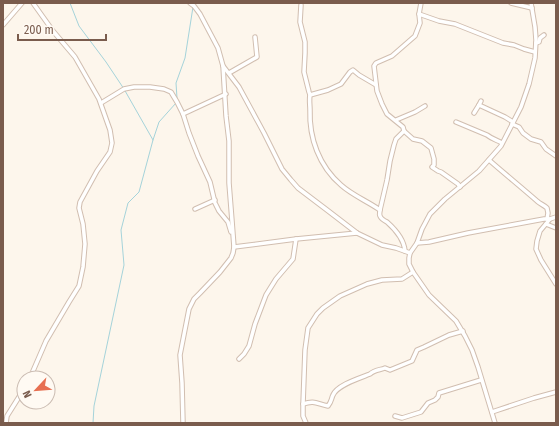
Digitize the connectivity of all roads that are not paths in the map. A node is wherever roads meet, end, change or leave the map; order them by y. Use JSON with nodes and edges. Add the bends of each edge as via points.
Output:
{"nodes":[{"id":1,"x":22,"y":3,"type":"edge"},
{"id":2,"x":34,"y":3,"type":"edge"},
{"id":3,"x":190,"y":3,"type":"edge"},
{"id":4,"x":421,"y":3,"type":"edge"},
{"id":5,"x":511,"y":3,"type":"edge"},
{"id":6,"x":531,"y":3,"type":"edge"},
{"id":7,"x":301,"y":5,"type":"dead end"},
{"id":8,"x":532,"y":8,"type":"junction"},
{"id":9,"x":420,"y":14,"type":"junction"},
{"id":10,"x":3,"y":25,"type":"edge"},
{"id":11,"x":544,"y":35,"type":"dead end"},
{"id":12,"x":255,"y":36,"type":"dead end"},
{"id":13,"x":536,"y":43,"type":"junction"},
{"id":14,"x":535,"y":52,"type":"junction"},
{"id":15,"x":223,"y":66,"type":"junction"},
{"id":16,"x":229,"y":73,"type":"junction"},
{"id":17,"x":376,"y":84,"type":"junction"},
{"id":18,"x":226,"y":94,"type":"junction"},
{"id":19,"x":310,"y":95,"type":"junction"},
{"id":20,"x":101,"y":103,"type":"junction"},
{"id":21,"x":425,"y":106,"type":"dead end"},
{"id":22,"x":474,"y":113,"type":"dead end"},
{"id":23,"x":183,"y":114,"type":"junction"},
{"id":24,"x":396,"y":120,"type":"junction"},
{"id":25,"x":456,"y":122,"type":"dead end"},
{"id":26,"x":513,"y":123,"type":"junction"},
{"id":27,"x":404,"y":131,"type":"junction"},
{"id":28,"x":502,"y":143,"type":"junction"},
{"id":29,"x":556,"y":156,"type":"edge"},
{"id":30,"x":489,"y":160,"type":"junction"},
{"id":31,"x":460,"y":187,"type":"junction"},
{"id":32,"x":215,"y":200,"type":"junction"},
{"id":33,"x":196,"y":209,"type":"dead end"},
{"id":34,"x":380,"y":210,"type":"junction"},
{"id":35,"x":556,"y":217,"type":"edge"},
{"id":36,"x":549,"y":219,"type":"junction"},
{"id":37,"x":546,"y":224,"type":"junction"},
{"id":38,"x":556,"y":228,"type":"edge"},
{"id":39,"x":357,"y":233,"type":"junction"},
{"id":40,"x":296,"y":239,"type":"junction"},
{"id":41,"x":417,"y":242,"type":"junction"},
{"id":42,"x":234,"y":246,"type":"junction"},
{"id":43,"x":405,"y":251,"type":"junction"},
{"id":44,"x":410,"y":253,"type":"junction"},
{"id":45,"x":412,"y":272,"type":"junction"},
{"id":46,"x":556,"y":284,"type":"edge"},
{"id":47,"x":463,"y":331,"type":"junction"},
{"id":48,"x":239,"y":359,"type":"dead end"},
{"id":49,"x":33,"y":370,"type":"edge"},
{"id":50,"x":481,"y":380,"type":"junction"},
{"id":51,"x":556,"y":392,"type":"edge"},
{"id":52,"x":16,"y":402,"type":"edge"},
{"id":53,"x":303,"y":404,"type":"junction"},
{"id":54,"x":492,"y":412,"type":"junction"},
{"id":55,"x":395,"y":416,"type":"dead end"},
{"id":56,"x":6,"y":423,"type":"edge"},
{"id":57,"x":183,"y":423,"type":"edge"},
{"id":58,"x":306,"y":423,"type":"edge"},
{"id":59,"x":495,"y":423,"type":"edge"}],
"edges":[{"from":1,"to":10,"type":"street"},
{"from":2,"to":20,"type":"street","via":[[75,57]]},
{"from":3,"to":15,"type":"street","via":[[210,32]]},
{"from":4,"to":9,"type":"street"},
{"from":5,"to":8,"type":"street"},
{"from":6,"to":8,"type":"street"},
{"from":7,"to":19,"type":"street","via":[[300,22],[305,42],[304,72]]},
{"from":8,"to":13,"type":"street"},
{"from":9,"to":14,"type":"street"},
{"from":9,"to":17,"type":"street","via":[[415,36],[392,56],[374,65]]},
{"from":11,"to":13,"type":"street"},
{"from":12,"to":16,"type":"street","via":[[257,57]]},
{"from":13,"to":14,"type":"street"},
{"from":14,"to":26,"type":"street","via":[[525,96]]},
{"from":15,"to":16,"type":"street"},
{"from":15,"to":18,"type":"street"},
{"from":16,"to":39,"type":"street","via":[[291,180]]},
{"from":17,"to":19,"type":"street","via":[[353,70],[341,84]]},
{"from":17,"to":24,"type":"street","via":[[384,109]]},
{"from":18,"to":23,"type":"street"},
{"from":18,"to":42,"type":"street"},
{"from":19,"to":34,"type":"street","via":[[309,118],[312,137],[320,157],[341,186]]},
{"from":20,"to":23,"type":"street","via":[[124,89],[150,87],[171,92]]},
{"from":20,"to":49,"type":"street","via":[[112,143],[110,152],[80,202],[85,244],[82,276],[79,286],[46,341]]},
{"from":21,"to":24,"type":"street"},
{"from":22,"to":26,"type":"street","via":[[480,103]]},
{"from":23,"to":32,"type":"street"},
{"from":24,"to":27,"type":"street","via":[[403,126]]},
{"from":25,"to":28,"type":"street"},
{"from":26,"to":28,"type":"street"},
{"from":26,"to":29,"type":"street"},
{"from":27,"to":31,"type":"street","via":[[413,140],[422,141],[432,148],[432,167]]},
{"from":27,"to":34,"type":"street","via":[[396,138]]},
{"from":28,"to":30,"type":"street"},
{"from":30,"to":31,"type":"street"},
{"from":30,"to":36,"type":"street","via":[[547,208]]},
{"from":31,"to":41,"type":"street","via":[[430,214]]},
{"from":32,"to":33,"type":"street"},
{"from":32,"to":42,"type":"street","via":[[218,211],[228,222]]},
{"from":34,"to":43,"type":"street","via":[[380,217],[395,229]]},
{"from":35,"to":36,"type":"street"},
{"from":36,"to":37,"type":"street"},
{"from":36,"to":41,"type":"street","via":[[429,242]]},
{"from":37,"to":38,"type":"street"},
{"from":37,"to":46,"type":"street","via":[[540,231],[536,250]]},
{"from":39,"to":40,"type":"street"},
{"from":39,"to":43,"type":"street","via":[[382,245]]},
{"from":40,"to":42,"type":"street"},
{"from":40,"to":48,"type":"street","via":[[293,259],[266,295],[249,346]]},
{"from":41,"to":44,"type":"street"},
{"from":42,"to":57,"type":"street","via":[[227,264],[189,309],[180,356]]},
{"from":43,"to":44,"type":"street"},
{"from":44,"to":45,"type":"street","via":[[409,264]]},
{"from":45,"to":47,"type":"street","via":[[429,295]]},
{"from":45,"to":53,"type":"street","via":[[402,279],[374,281],[340,296],[323,308],[308,328]]},
{"from":47,"to":50,"type":"street"},
{"from":47,"to":53,"type":"street","via":[[417,350],[412,361],[390,370],[385,368],[373,371],[341,386],[333,394],[332,402],[328,406],[317,402]]},
{"from":50,"to":54,"type":"street"},
{"from":50,"to":55,"type":"street","via":[[439,393],[438,397],[428,403],[421,412],[402,418]]},
{"from":51,"to":54,"type":"street"},
{"from":52,"to":56,"type":"street","via":[[7,416]]},
{"from":53,"to":58,"type":"street"},
{"from":54,"to":59,"type":"street"}]}
